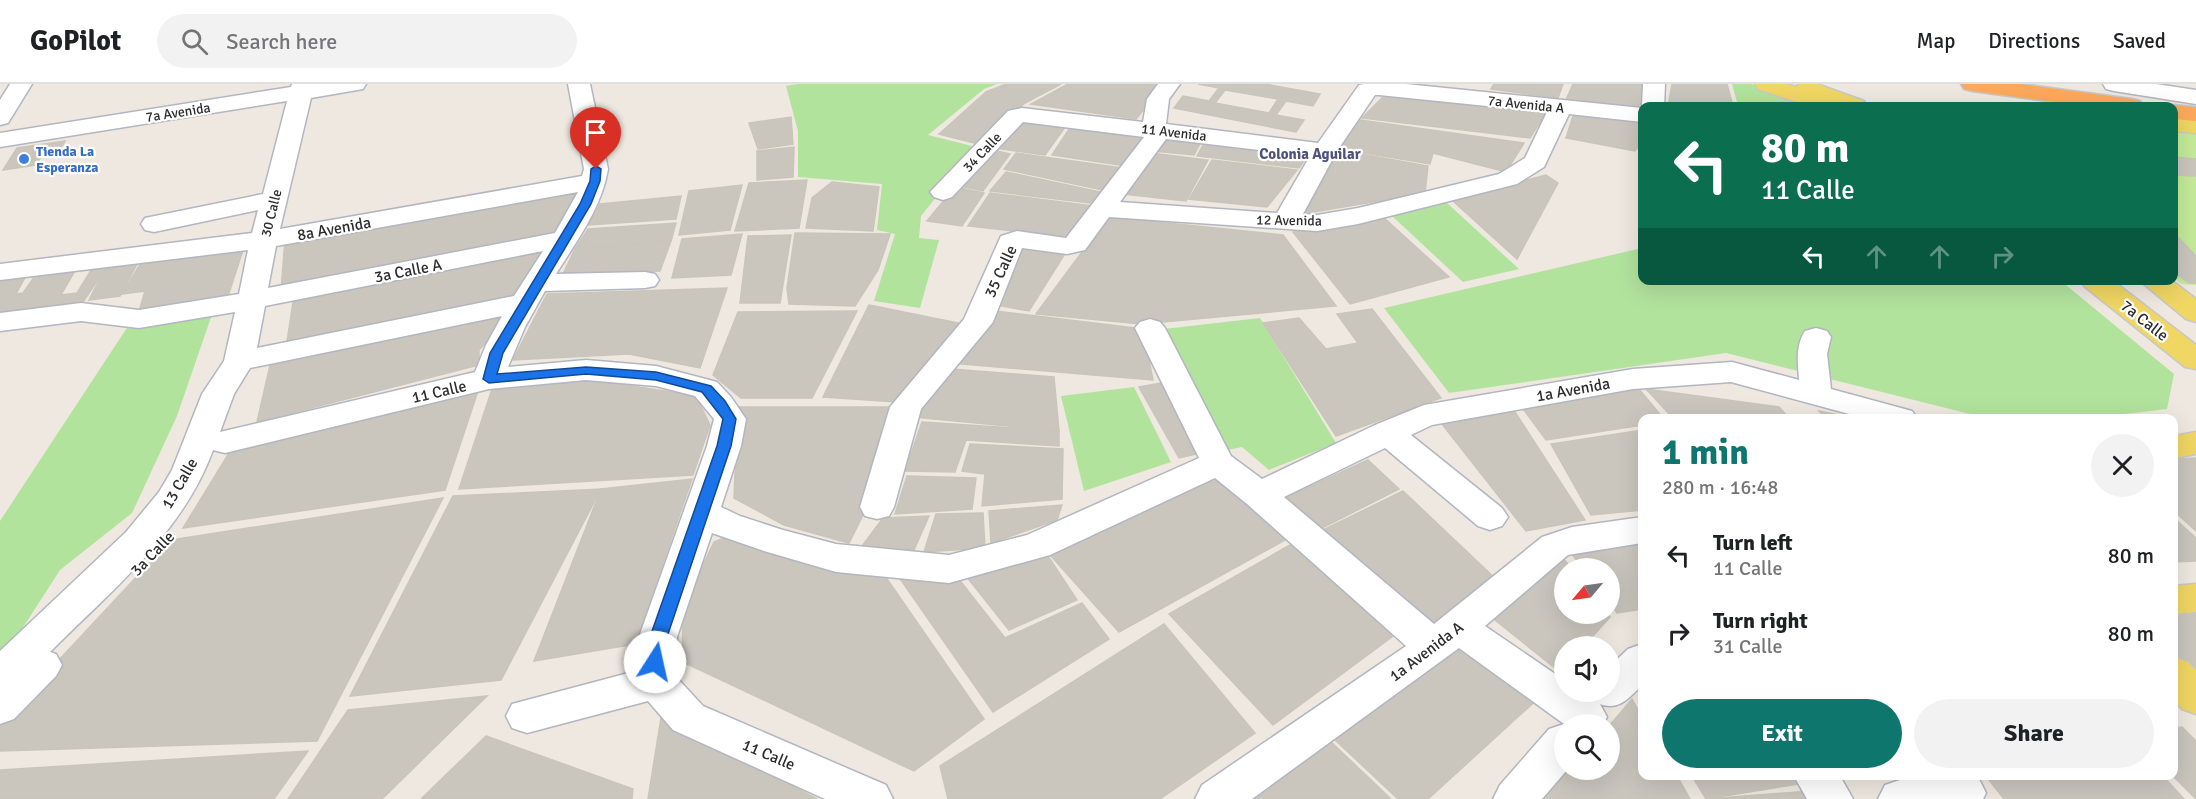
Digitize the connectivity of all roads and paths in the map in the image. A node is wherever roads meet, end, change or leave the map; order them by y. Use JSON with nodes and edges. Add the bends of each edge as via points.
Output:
{"nodes":[{"id":1,"x":21,"y":84,"type":"edge"},
{"id":2,"x":355,"y":84,"type":"edge"},
{"id":3,"x":579,"y":84,"type":"edge"},
{"id":4,"x":1169,"y":84,"type":"edge"},
{"id":5,"x":1654,"y":84,"type":"edge"},
{"id":6,"x":1766,"y":84,"type":"edge"},
{"id":7,"x":1798,"y":84,"type":"edge"},
{"id":8,"x":1972,"y":84,"type":"edge"},
{"id":9,"x":2114,"y":84,"type":"edge"},
{"id":10,"x":302,"y":88,"type":"edge"},
{"id":11,"x":1464,"y":90,"type":"edge"},
{"id":12,"x":2196,"y":97,"type":"edge"},
{"id":13,"x":1653,"y":102,"type":"edge"},
{"id":14,"x":1817,"y":102,"type":"edge"},
{"id":15,"x":1845,"y":102,"type":"edge"},
{"id":16,"x":2103,"y":102,"type":"edge"},
{"id":17,"x":1561,"y":108,"type":"junction"},
{"id":18,"x":2178,"y":112,"type":"edge"},
{"id":19,"x":2196,"y":114,"type":"edge"},
{"id":20,"x":1022,"y":115,"type":"joint"},
{"id":21,"x":1638,"y":115,"type":"edge"},
{"id":22,"x":0,"y":118,"type":"edge"},
{"id":23,"x":2178,"y":124,"type":"edge"},
{"id":24,"x":2196,"y":126,"type":"edge"},
{"id":25,"x":1157,"y":130,"type":"junction"},
{"id":26,"x":0,"y":140,"type":"edge"},
{"id":27,"x":1325,"y":151,"type":"junction"},
{"id":28,"x":1447,"y":176,"type":"dead end"},
{"id":29,"x":1508,"y":178,"type":"junction"},
{"id":30,"x":595,"y":181,"type":"junction"},
{"id":31,"x":943,"y":192,"type":"dead end"},
{"id":32,"x":274,"y":199,"type":"junction"},
{"id":33,"x":1102,"y":209,"type":"junction"},
{"id":34,"x":1285,"y":222,"type":"junction"},
{"id":35,"x":154,"y":224,"type":"dead end"},
{"id":36,"x":264,"y":240,"type":"junction"},
{"id":37,"x":564,"y":240,"type":"junction"},
{"id":38,"x":0,"y":272,"type":"edge"},
{"id":39,"x":645,"y":280,"type":"dead end"},
{"id":40,"x":2100,"y":285,"type":"edge"},
{"id":41,"x":2133,"y":285,"type":"edge"},
{"id":42,"x":2160,"y":285,"type":"edge"},
{"id":43,"x":532,"y":292,"type":"junction"},
{"id":44,"x":251,"y":300,"type":"junction"},
{"id":45,"x":2196,"y":313,"type":"edge"},
{"id":46,"x":0,"y":322,"type":"edge"},
{"id":47,"x":1150,"y":328,"type":"dead end"},
{"id":48,"x":2196,"y":334,"type":"edge"},
{"id":49,"x":1816,"y":338,"type":"dead end"},
{"id":50,"x":241,"y":352,"type":"junction"},
{"id":51,"x":2196,"y":360,"type":"edge"},
{"id":52,"x":489,"y":379,"type":"junction"},
{"id":53,"x":1806,"y":400,"type":"edge"},
{"id":54,"x":1880,"y":414,"type":"edge"},
{"id":55,"x":1387,"y":433,"type":"junction"},
{"id":56,"x":225,"y":442,"type":"junction"},
{"id":57,"x":2196,"y":443,"type":"edge"},
{"id":58,"x":2178,"y":446,"type":"edge"},
{"id":59,"x":1218,"y":463,"type":"junction"},
{"id":60,"x":1259,"y":495,"type":"junction"},
{"id":61,"x":877,"y":507,"type":"dead end"},
{"id":62,"x":701,"y":512,"type":"junction"},
{"id":63,"x":1490,"y":517,"type":"dead end"},
{"id":64,"x":1638,"y":531,"type":"edge"},
{"id":65,"x":98,"y":593,"type":"junction"},
{"id":66,"x":2196,"y":598,"type":"edge"},
{"id":67,"x":2178,"y":600,"type":"edge"},
{"id":68,"x":1446,"y":637,"type":"junction"},
{"id":69,"x":1638,"y":664,"type":"edge"},
{"id":70,"x":0,"y":676,"type":"edge"},
{"id":71,"x":2178,"y":677,"type":"edge"},
{"id":72,"x":658,"y":682,"type":"junction"},
{"id":73,"x":2196,"y":697,"type":"edge"},
{"id":74,"x":0,"y":707,"type":"edge"},
{"id":75,"x":1590,"y":713,"type":"edge"},
{"id":76,"x":527,"y":716,"type":"dead end"},
{"id":77,"x":1819,"y":780,"type":"edge"},
{"id":78,"x":1964,"y":793,"type":"dead end"},
{"id":79,"x":871,"y":799,"type":"edge"},
{"id":80,"x":1217,"y":799,"type":"edge"},
{"id":81,"x":1515,"y":799,"type":"edge"},
{"id":82,"x":1831,"y":799,"type":"edge"},
{"id":83,"x":1900,"y":799,"type":"edge"}],
"edges":[{"from":1,"to":22,"type":"street"},
{"from":2,"to":10,"type":"street","name":"7a Avenida"},
{"from":3,"to":30,"type":"street"},
{"from":4,"to":25,"type":"street","via":[[1158,99]]},
{"from":5,"to":13,"type":"street"},
{"from":6,"to":14,"type":"main road"},
{"from":7,"to":15,"type":"main road"},
{"from":8,"to":16,"type":"highway"},
{"from":9,"to":12,"type":"street"},
{"from":10,"to":26,"type":"street","name":"7a Avenida"},
{"from":10,"to":32,"type":"street","name":"30 Calle"},
{"from":11,"to":17,"type":"street","name":"7a Avenida A"},
{"from":11,"to":27,"type":"street","name":"7a Avenida A","via":[[1367,90]]},
{"from":17,"to":21,"type":"street","name":"7a Avenida A"},
{"from":17,"to":29,"type":"street","name":"12 Avenida","via":[[1535,162]]},
{"from":18,"to":19,"type":"highway"},
{"from":20,"to":25,"type":"street","name":"11 Avenida"},
{"from":20,"to":31,"type":"street","name":"34 Calle","via":[[1016,116]]},
{"from":23,"to":24,"type":"main road"},
{"from":25,"to":27,"type":"street","name":"11 Avenida"},
{"from":25,"to":33,"type":"street","name":"35 Calle"},
{"from":27,"to":34,"type":"street"},
{"from":28,"to":29,"type":"street","via":[[1470,165]]},
{"from":29,"to":34,"type":"street","name":"12 Avenida","via":[[1359,216],[1317,223]]},
{"from":30,"to":36,"type":"street","name":"8a Avenida"},
{"from":30,"to":37,"type":"street"},
{"from":32,"to":35,"type":"street"},
{"from":32,"to":36,"type":"street","name":"30 Calle"},
{"from":33,"to":34,"type":"street","name":"12 Avenida"},
{"from":33,"to":61,"type":"street","name":"35 Calle","via":[[1071,246],[1017,239],[1011,242],[978,322],[906,407]]},
{"from":36,"to":38,"type":"street","name":"8a Avenida"},
{"from":36,"to":44,"type":"street","name":"30 Calle"},
{"from":37,"to":43,"type":"street"},
{"from":37,"to":44,"type":"street","name":"3a Calle A"},
{"from":39,"to":43,"type":"street"},
{"from":40,"to":51,"type":"main road","name":"7a Calle"},
{"from":41,"to":48,"type":"main road","name":"7a Calle"},
{"from":42,"to":45,"type":"main road"},
{"from":43,"to":50,"type":"street"},
{"from":43,"to":52,"type":"street","via":[[496,353]]},
{"from":44,"to":46,"type":"street","name":"3a Calle A","via":[[139,319],[81,312]]},
{"from":44,"to":50,"type":"street","name":"30 Calle"},
{"from":47,"to":59,"type":"street"},
{"from":49,"to":53,"type":"street"},
{"from":50,"to":56,"type":"street","name":"3a Calle","via":[[238,389]]},
{"from":50,"to":65,"type":"street","name":"13 Calle","via":[[218,394],[189,470],[171,501]]},
{"from":52,"to":56,"type":"street","name":"11 Calle"},
{"from":52,"to":62,"type":"street","name":"11 Calle","via":[[586,370],[656,376],[706,389],[730,419]]},
{"from":53,"to":54,"type":"street","name":"1a Avenida"},
{"from":53,"to":55,"type":"street","name":"1a Avenida","via":[[1732,372],[1633,379],[1440,412]]},
{"from":55,"to":60,"type":"street","name":"1a Avenida"},
{"from":55,"to":63,"type":"street"},
{"from":56,"to":65,"type":"street","name":"3a Calle","via":[[209,478],[179,525]]},
{"from":57,"to":58,"type":"main road"},
{"from":59,"to":60,"type":"street"},
{"from":59,"to":62,"type":"street","via":[[1022,552],[949,569],[836,558],[737,529]]},
{"from":60,"to":68,"type":"street"},
{"from":62,"to":72,"type":"street","name":"11 Calle","via":[[658,637]]},
{"from":64,"to":68,"type":"street","name":"1a Avenida A","via":[[1555,546]]},
{"from":65,"to":70,"type":"street","name":"13 Calle"},
{"from":65,"to":74,"type":"street","name":"3a Calle"},
{"from":66,"to":67,"type":"main road"},
{"from":68,"to":75,"type":"street"},
{"from":68,"to":80,"type":"street","name":"1a Avenida A"},
{"from":69,"to":75,"type":"street"},
{"from":71,"to":73,"type":"main road"},
{"from":72,"to":76,"type":"street"},
{"from":72,"to":79,"type":"street","name":"11 Calle","via":[[665,696],[688,718]]},
{"from":75,"to":81,"type":"street"},
{"from":77,"to":82,"type":"street"},
{"from":78,"to":83,"type":"street"}]}
